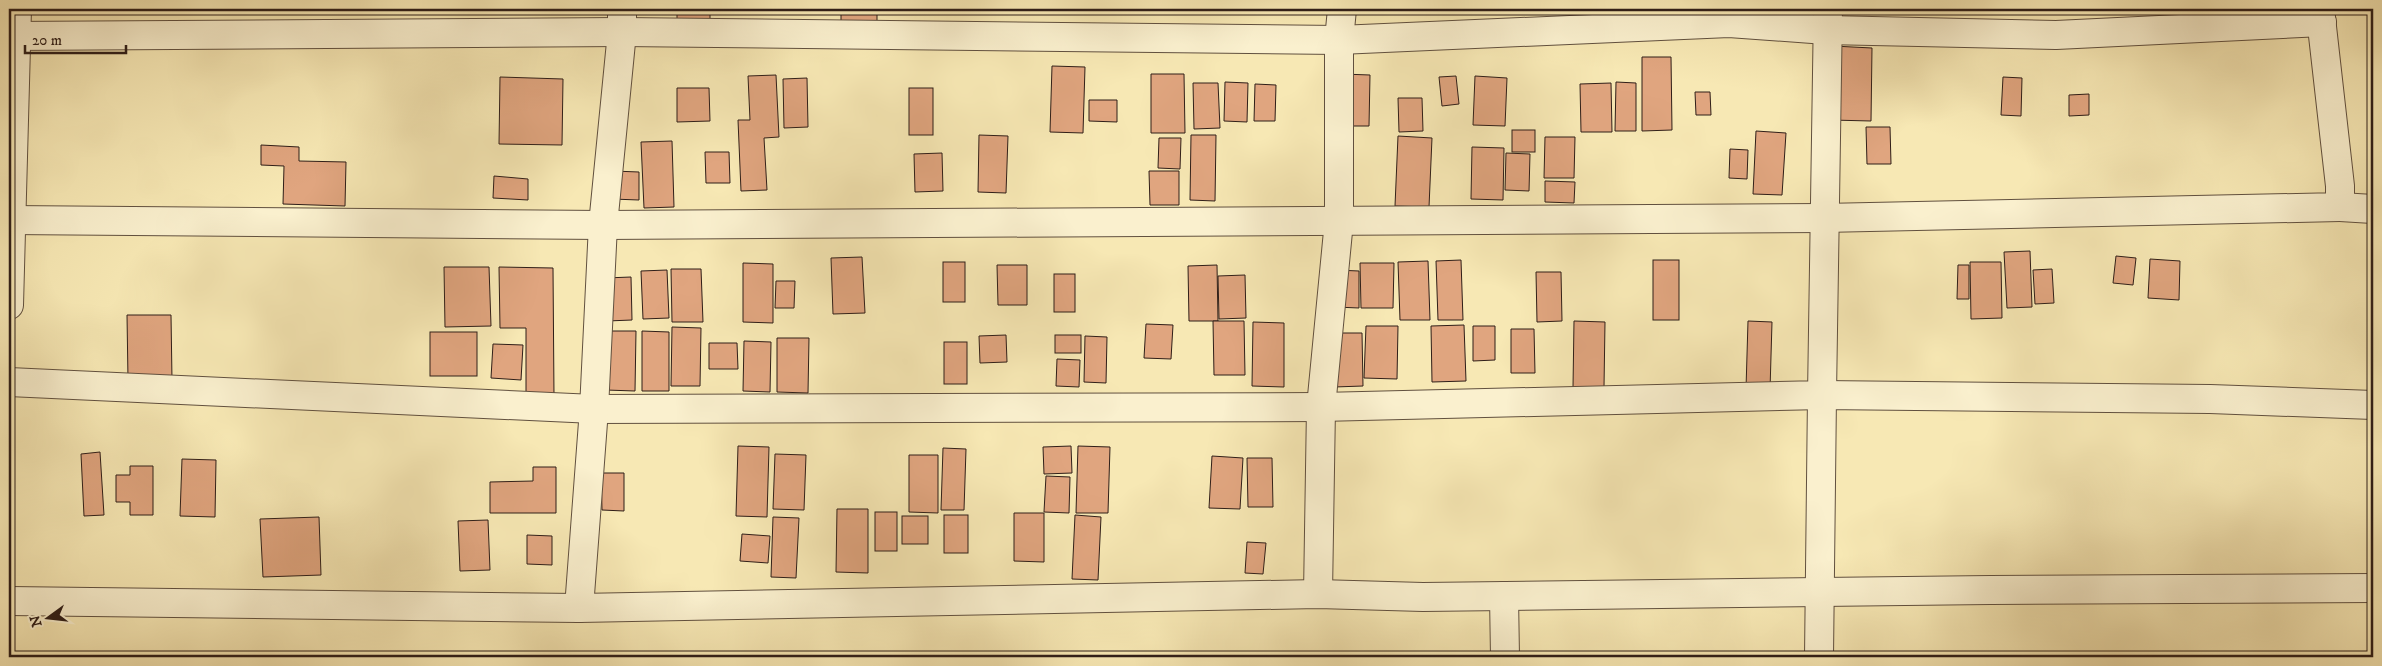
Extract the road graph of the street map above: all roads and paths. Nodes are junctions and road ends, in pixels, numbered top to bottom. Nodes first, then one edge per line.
1 (17, 9) edge
2 (1342, 9) edge
3 (2321, 16) edge
4 (1827, 19) edge
5 (622, 20) edge
6 (12, 36) edge
7 (1339, 40) junction
8 (2340, 207) junction
9 (2373, 209) edge
10 (1823, 218) junction
11 (9, 220) edge
12 (1339, 221) junction
13 (603, 225) junction
14 (9, 305) edge
15 (9, 382) edge
16 (1822, 395) junction
17 (2373, 405) edge
18 (1322, 406) junction
19 (594, 409) junction
20 (2373, 588) edge
21 (1820, 592) junction
22 (1318, 594) junction
23 (1504, 596) junction
24 (9, 600) edge
25 (579, 608) junction
26 (1505, 657) edge
27 (1819, 657) edge

1 - 6 street
2 - 7 street
3 - 4 street
3 - 8 street
4 - 7 street
4 - 10 street
5 - 6 street
5 - 7 street
5 - 13 street
6 - 11 street
7 - 12 street
8 - 9 street
8 - 10 street
10 - 12 street
10 - 16 street
11 - 13 street
11 - 14 street
12 - 13 street
12 - 18 street
13 - 19 street
15 - 19 street
16 - 17 street
16 - 18 street
16 - 21 street
18 - 19 street
18 - 22 street
19 - 25 street
20 - 21 street
21 - 23 street
21 - 27 street
22 - 23 street
22 - 25 street
23 - 26 street
24 - 25 street

